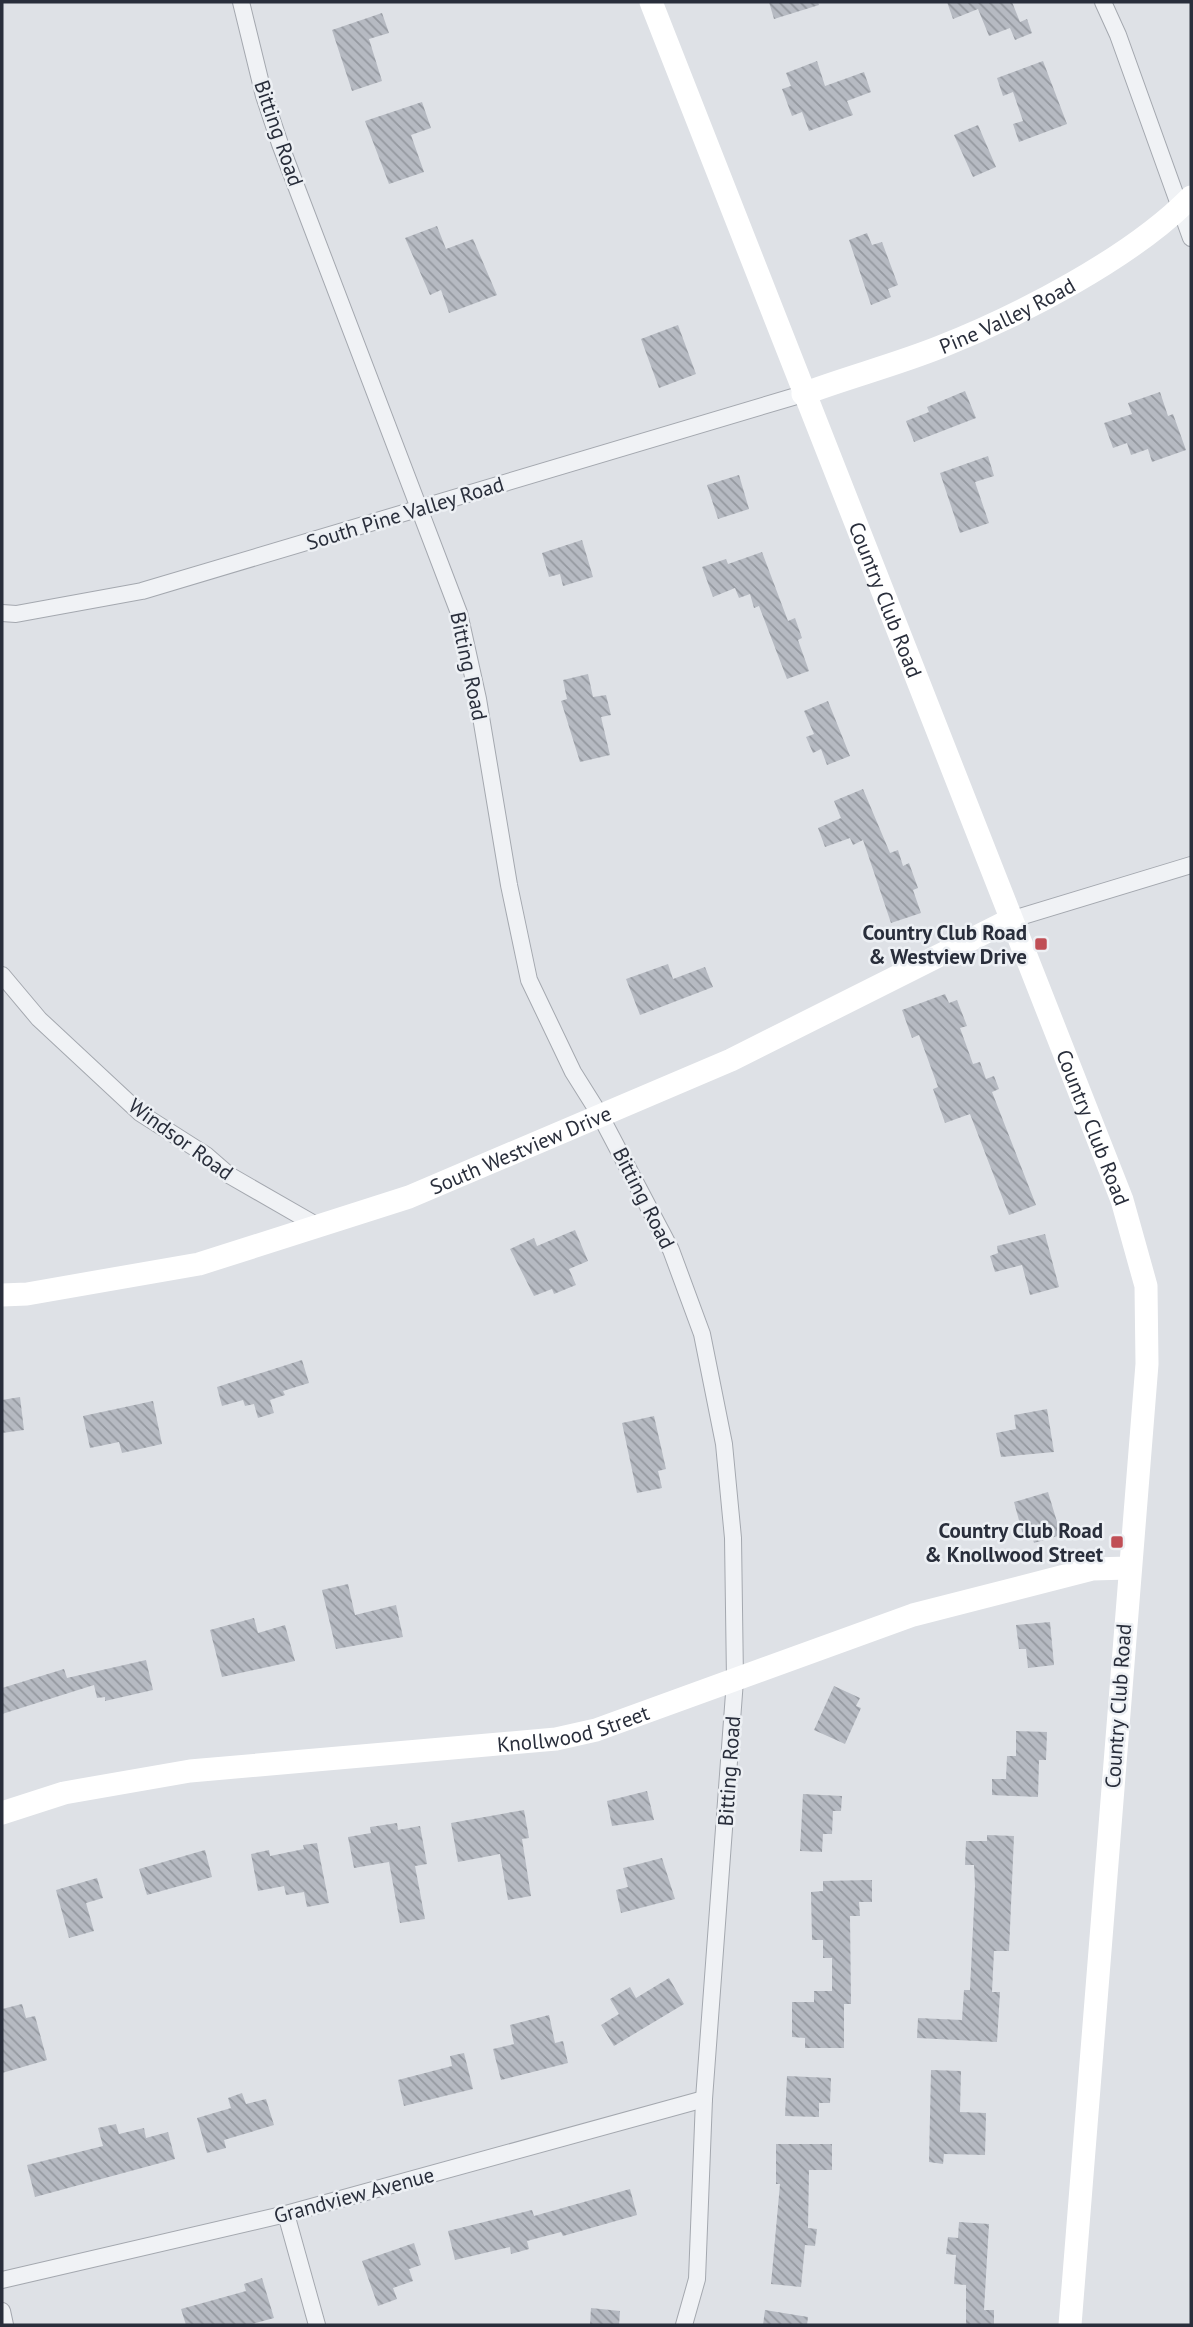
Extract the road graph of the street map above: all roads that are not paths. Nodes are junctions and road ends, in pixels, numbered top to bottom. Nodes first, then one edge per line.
1 (241, 2) edge
2 (651, 2) edge
3 (1103, 2) edge
4 (1186, 203) edge
5 (1191, 238) edge
6 (803, 394) junction
7 (421, 508) junction
8 (2, 613) edge
9 (1191, 865) edge
10 (1010, 920) junction
11 (2, 975) edge
12 (600, 1115) junction
13 (316, 1225) junction
14 (2, 1295) edge
15 (1129, 1568) junction
16 (736, 1680) junction
17 (2, 1813) edge
18 (704, 2099) junction
19 (286, 2214) junction
20 (2, 2280) edge
21 (2, 2311) edge
22 (5, 2325) edge
23 (317, 2325) edge
24 (684, 2325) edge
25 (1070, 2325) edge

1 - 7 street, Bitting Road
2 - 6 main road, Country Club Road
3 - 4 street
4 - 5 street
4 - 6 main road, Pine Valley Road
6 - 7 street, South Pine Valley Road
6 - 10 main road, Country Club Road
7 - 8 street, South Pine Valley Road
7 - 12 street, Bitting Road
9 - 10 street
10 - 12 main road, South Westview Drive
10 - 15 main road, Country Club Road
11 - 13 street, Windsor Road
12 - 13 main road, South Westview Drive
12 - 16 street, Bitting Road
13 - 14 main road, South Westview Drive
15 - 16 main road, Knollwood Street
15 - 25 main road, Country Club Road
16 - 17 main road, Knollwood Street
16 - 18 street, Bitting Road
18 - 19 street, Grandview Avenue
18 - 24 street, Bitting Road
19 - 20 street, Grandview Avenue
19 - 23 street
21 - 22 street

